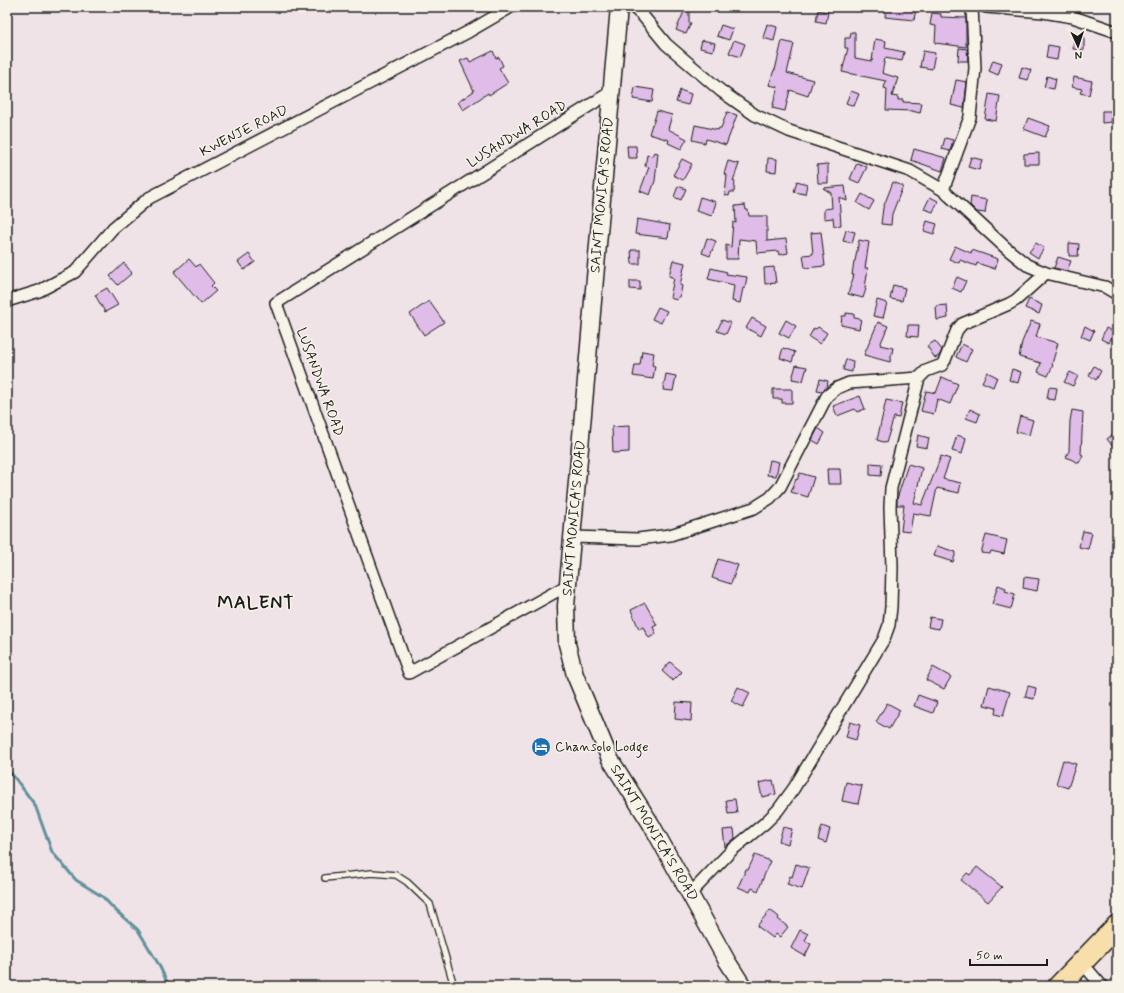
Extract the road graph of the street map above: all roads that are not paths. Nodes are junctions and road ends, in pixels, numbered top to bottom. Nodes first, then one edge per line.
1 (511, 7) edge
2 (619, 7) edge
3 (633, 7) edge
4 (972, 7) edge
5 (986, 7) edge
6 (1117, 32) edge
7 (611, 92) junction
8 (943, 190) junction
9 (1046, 273) junction
10 (1117, 294) edge
11 (7, 301) edge
12 (919, 378) junction
13 (573, 537) junction
14 (568, 585) junction
15 (325, 878) dead end
16 (690, 894) junction
17 (1117, 926) edge
18 (1082, 963) junction
19 (454, 986) edge
20 (743, 986) edge
21 (1059, 986) edge
22 (1102, 986) edge

1 - 11 street, KWENJE ROAD
2 - 7 street, SAINT MONICA'S ROAD
3 - 8 street
4 - 8 street
5 - 6 street
7 - 13 street, SAINT MONICA'S ROAD
7 - 14 street, LUSANDWA ROAD
8 - 9 street
9 - 10 street
9 - 12 street
12 - 13 street
12 - 16 street
13 - 14 street, SAINT MONICA'S ROAD
14 - 16 street, SAINT MONICA'S ROAD
15 - 19 lane
16 - 20 street, SAINT MONICA'S ROAD
17 - 18 highway
18 - 21 highway
18 - 22 street

